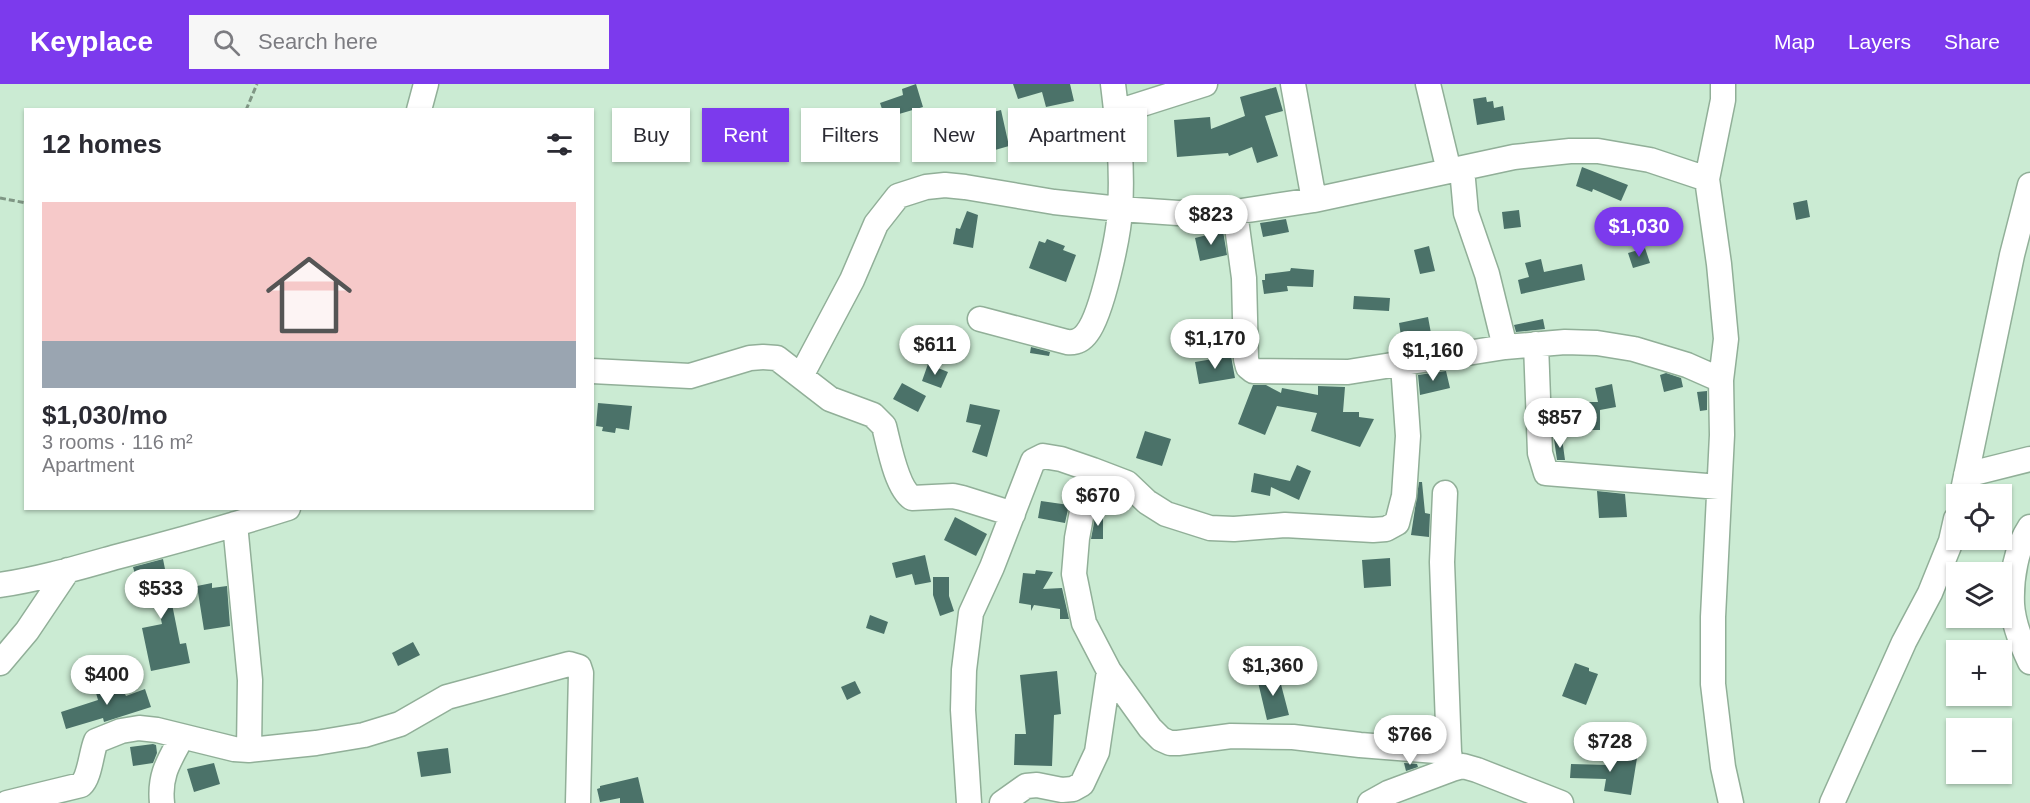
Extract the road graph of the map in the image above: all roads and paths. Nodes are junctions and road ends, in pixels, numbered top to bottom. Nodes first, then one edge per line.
1 (257, 84) edge
2 (426, 84) edge
3 (1113, 84) edge
4 (1205, 84) edge
5 (1293, 84) edge
6 (1428, 84) edge
7 (1723, 84) edge
8 (247, 108) edge
9 (420, 108) edge
10 (1116, 108) edge
11 (1130, 108) edge
12 (1120, 162) edge
13 (1456, 170) junction
14 (1707, 179) junction
15 (2030, 185) edge
16 (0, 198) edge
17 (1314, 200) junction
18 (24, 203) edge
19 (1120, 209) junction
20 (1235, 212) junction
21 (980, 319) dead end
22 (1536, 344) junction
23 (1505, 347) junction
24 (1403, 364) junction
25 (594, 371) edge
26 (801, 376) junction
27 (1721, 380) junction
28 (2030, 459) edge
29 (1093, 470) junction
30 (1964, 484) edge
31 (1967, 484) edge
32 (1719, 487) junction
33 (1445, 493) dead end
34 (281, 510) edge
35 (1013, 514) junction
36 (235, 524) junction
37 (2030, 527) edge
38 (1947, 550) edge
39 (68, 570) junction
40 (0, 585) edge
41 (2030, 662) edge
42 (0, 663) edge
43 (1109, 671) junction
44 (182, 737) junction
45 (249, 750) junction
46 (1451, 760) junction
47 (6, 803) edge
48 (162, 803) edge
49 (578, 803) edge
50 (969, 803) edge
51 (1002, 803) edge
52 (1370, 803) edge
53 (1561, 803) edge
54 (1731, 803) edge
55 (1832, 803) edge

1 - 8 path
2 - 9 street
3 - 10 street
4 - 11 street
5 - 17 street
6 - 13 street
7 - 14 street
12 - 19 street
13 - 14 street
13 - 17 street
13 - 23 street
14 - 27 street
15 - 30 street
16 - 18 path
17 - 20 street
19 - 20 street
19 - 21 street
19 - 26 street
20 - 24 street
22 - 23 street
22 - 27 street
22 - 32 street
23 - 24 street
24 - 29 street
25 - 26 street
26 - 35 street
27 - 32 street
28 - 31 street
29 - 35 street
29 - 43 street
32 - 54 street
33 - 46 street
34 - 36 street
35 - 50 street
36 - 39 street
36 - 45 street
37 - 41 street
38 - 55 street
39 - 40 street
39 - 42 street
43 - 46 street
43 - 51 street
44 - 45 street
44 - 47 street
44 - 48 street
45 - 49 street
46 - 52 street
46 - 53 street

